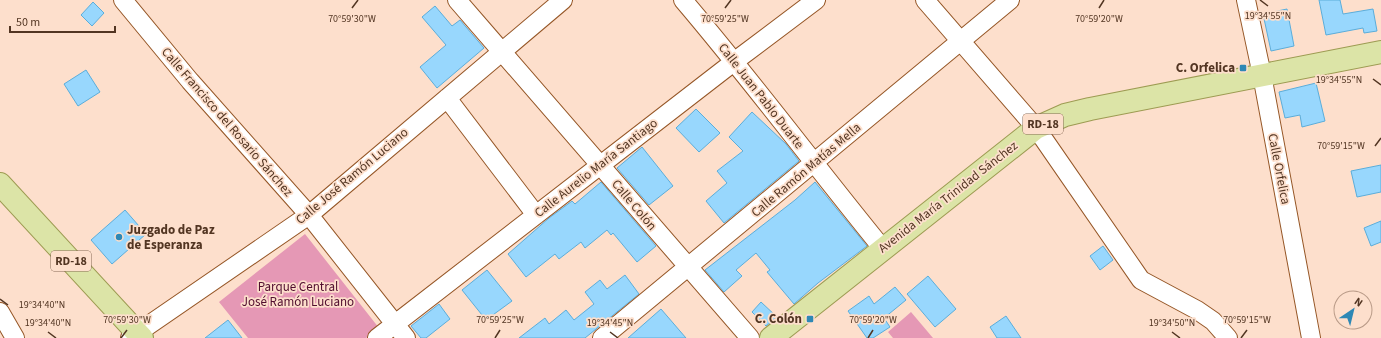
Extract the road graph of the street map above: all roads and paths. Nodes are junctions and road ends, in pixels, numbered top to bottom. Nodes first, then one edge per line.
1 (123, 0) edge
2 (457, 0) edge
3 (563, 0) edge
4 (683, 0) edge
5 (816, 0) edge
6 (925, 0) edge
7 (1010, 0) edge
8 (1246, 0) edge
9 (960, 41) junction
10 (501, 52) junction
11 (1381, 52) edge
12 (735, 61) junction
13 (1262, 75) junction
14 (447, 98) junction
15 (1036, 128) junction
16 (814, 164) junction
17 (600, 165) junction
18 (0, 184) edge
19 (309, 214) junction
20 (536, 215) junction
21 (883, 249) junction
22 (688, 268) junction
23 (0, 312) edge
24 (394, 324) junction
25 (137, 336) edge
26 (15, 338) edge
27 (377, 338) edge
28 (406, 338) edge
29 (602, 338) edge
30 (750, 338) edge
31 (772, 338) edge
32 (1228, 338) edge
33 (1311, 338) edge

1 - 19 street, Calle Francisco del Rosario Sánchez
2 - 10 street, Calle Colón
3 - 10 street, Calle José Ramón Luciano
4 - 12 street, Calle Juan Pablo Duarte
5 - 12 street, Calle Aurelio María Santiago
6 - 9 street
7 - 9 street, Calle Ramón Matías Mella
8 - 13 street, Calle Orfelica
9 - 15 street
9 - 16 street, Calle Ramón Matías Mella
10 - 14 street, Calle José Ramón Luciano
10 - 17 street, Calle Colón
11 - 13 main road, Avenida María Trinidad Sánchez / RD-18
12 - 16 street, Calle Juan Pablo Duarte
12 - 17 street, Calle Aurelio María Santiago
13 - 15 main road, Avenida María Trinidad Sánchez / RD-18
13 - 33 street, Calle Orfelica
14 - 19 street, Calle José Ramón Luciano
14 - 20 street
15 - 21 main road, Avenida María Trinidad Sánchez / RD-18
15 - 32 street
16 - 21 street, Calle Juan Pablo Duarte
16 - 22 street, Calle Ramón Matías Mella
17 - 20 street, Calle Aurelio María Santiago
17 - 22 street, Calle Colón
18 - 25 main road, RD-18
19 - 24 street, Calle Francisco del Rosario Sánchez
19 - 25 street, Calle José Ramón Luciano
20 - 24 street, Calle Aurelio María Santiago
21 - 31 main road, Avenida María Trinidad Sánchez / RD-18
22 - 29 street, Calle Ramón Matías Mella
22 - 30 street, Calle Colón
23 - 26 street
24 - 27 street, Calle Aurelio María Santiago
24 - 28 street, Calle Francisco del Rosario Sánchez

